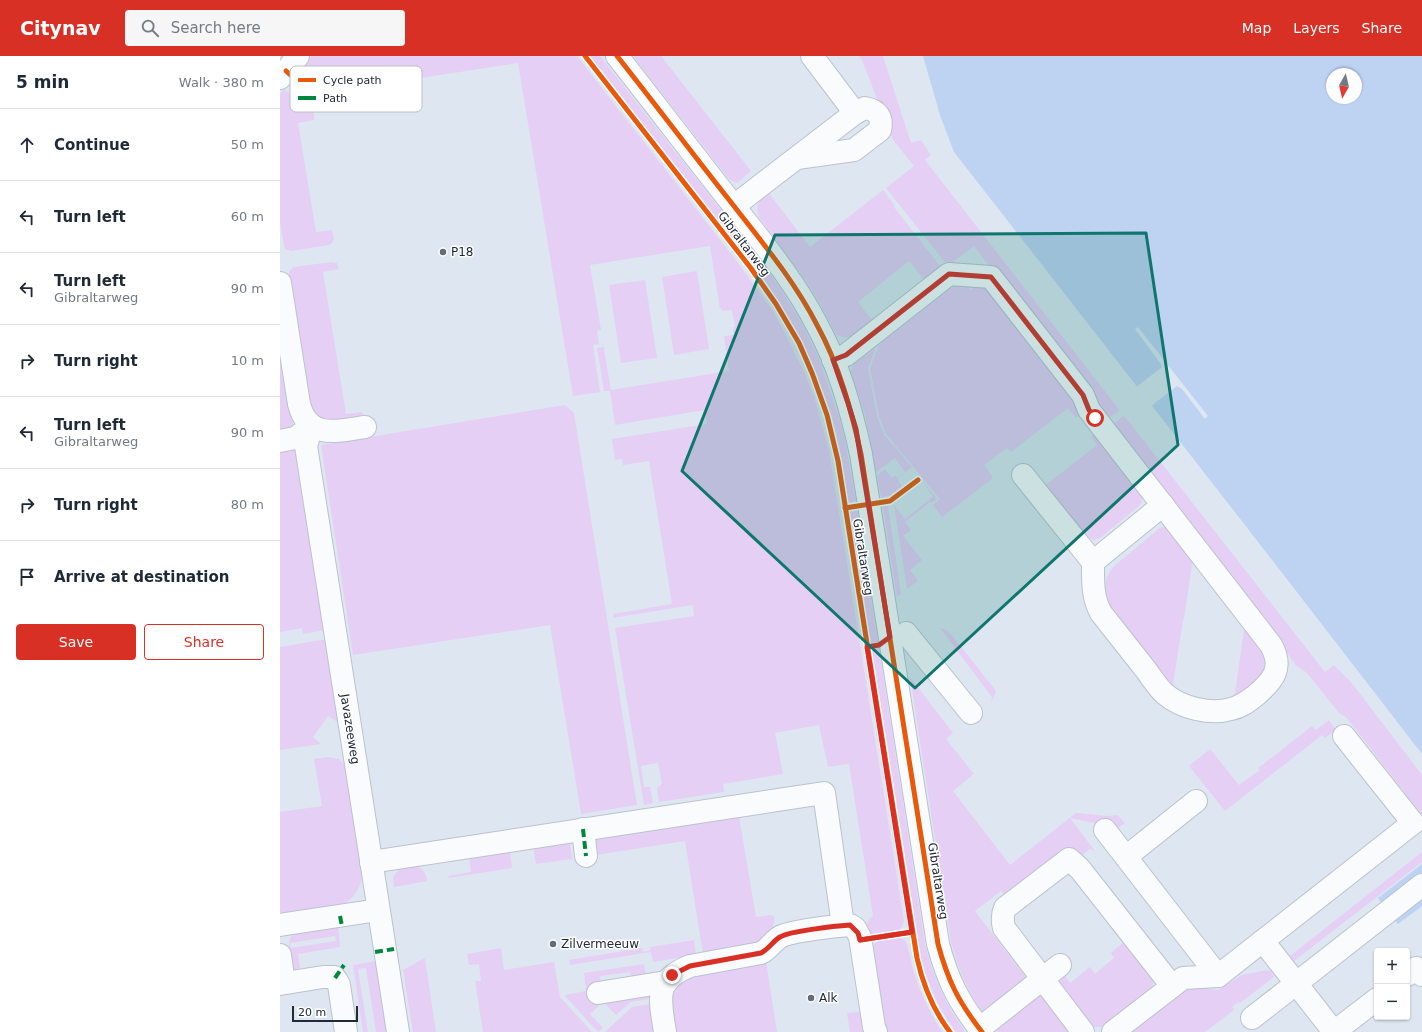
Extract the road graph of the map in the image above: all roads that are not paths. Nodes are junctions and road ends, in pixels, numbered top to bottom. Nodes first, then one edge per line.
1 (617, 56) edge
2 (812, 56) edge
3 (294, 57) edge
4 (280, 78) edge
5 (855, 113) junction
6 (796, 158) junction
7 (734, 206) junction
8 (280, 283) edge
9 (833, 360) junction
10 (312, 426) junction
11 (365, 427) dead end
12 (280, 441) edge
13 (1023, 474) dead end
14 (1163, 505) junction
15 (1094, 562) junction
16 (906, 633) dead end
17 (970, 713) dead end
18 (1344, 736) dead end
19 (1196, 801) dead end
20 (583, 829) junction
21 (1105, 830) dead end
22 (586, 856) dead end
23 (1126, 856) junction
24 (371, 862) junction
25 (1422, 885) edge
26 (378, 910) junction
27 (280, 925) edge
28 (844, 926) junction
29 (1263, 941) junction
30 (280, 955) edge
31 (1060, 965) dead end
32 (1410, 973) edge
33 (1422, 975) edge
34 (1218, 976) junction
35 (1043, 979) junction
36 (666, 982) junction
37 (1296, 983) junction
38 (282, 984) edge
39 (1172, 986) junction
40 (598, 993) dead end
41 (1374, 1001) edge
42 (1252, 1018) dead end
43 (980, 1030) edge
44 (346, 1032) edge
45 (398, 1032) edge
46 (664, 1032) edge
47 (876, 1032) edge
48 (1083, 1032) edge
49 (1113, 1032) edge

1 - 7 street, Gibraltarweg
2 - 5 street
3 - 4 street
5 - 6 street
5 - 6 street
6 - 7 street
7 - 9 street, Gibraltarweg
8 - 10 street
9 - 14 street
9 - 43 street, Gibraltarweg
10 - 11 street
10 - 12 street
10 - 24 street, Javazeeweg
13 - 15 street
14 - 15 street
14 - 15 street
16 - 17 street
18 - 29 street
19 - 23 street
20 - 22 street
20 - 24 street
20 - 28 street
21 - 23 street
23 - 34 street
24 - 26 street, Javazeeweg
25 - 37 street
26 - 27 street
26 - 45 street, Javazeeweg
28 - 36 street
28 - 47 street
29 - 34 street
29 - 37 street
30 - 38 street
31 - 35 street
32 - 33 street
34 - 39 street
35 - 39 street
35 - 43 street
35 - 48 street
36 - 40 street
36 - 46 street
37 - 41 street
37 - 42 street
38 - 44 street
39 - 49 street

